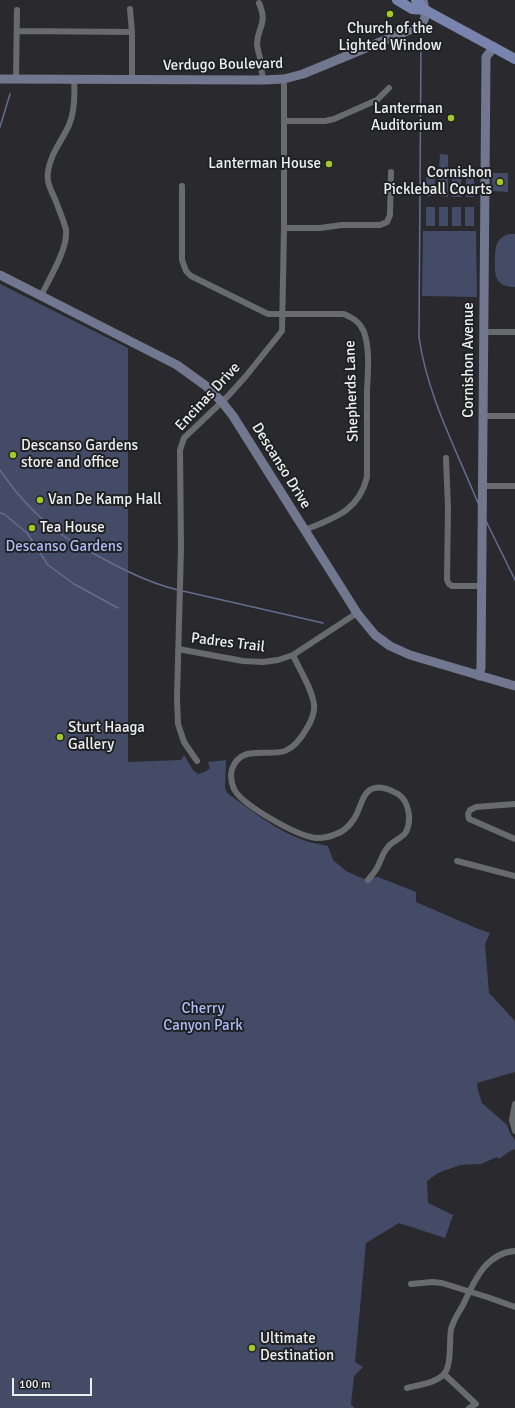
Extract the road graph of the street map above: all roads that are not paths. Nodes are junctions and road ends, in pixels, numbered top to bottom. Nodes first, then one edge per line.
1 (397, 0) edge
2 (416, 0) edge
3 (259, 3) dead end
4 (424, 5) edge
5 (130, 9) dead end
6 (17, 10) dead end
7 (17, 31) junction
8 (132, 32) junction
9 (494, 48) junction
10 (515, 59) edge
11 (16, 78) junction
12 (0, 79) edge
13 (74, 79) junction
14 (284, 79) junction
15 (132, 80) junction
16 (263, 80) junction
17 (389, 88) dead end
18 (285, 121) junction
19 (391, 172) dead end
20 (182, 186) dead end
21 (284, 228) junction
22 (0, 275) edge
23 (41, 296) junction
24 (283, 314) junction
25 (483, 332) junction
26 (515, 332) edge
27 (222, 402) junction
28 (483, 416) junction
29 (515, 416) edge
30 (446, 458) dead end
31 (482, 486) junction
32 (515, 486) edge
33 (305, 530) junction
34 (482, 586) junction
35 (357, 612) junction
36 (178, 649) junction
37 (293, 655) junction
38 (479, 676) junction
39 (515, 686) edge
40 (197, 761) dead end
41 (515, 804) edge
42 (515, 839) edge
43 (457, 861) dead end
44 (515, 876) edge
45 (368, 880) dead end
46 (515, 1104) edge
47 (515, 1132) edge
48 (515, 1251) edge
49 (411, 1284) dead end
50 (469, 1292) junction
51 (515, 1307) edge
52 (444, 1374) junction
53 (407, 1388) dead end
54 (469, 1408) edge

1 - 4 main road
2 - 4 main road
3 - 16 street
4 - 9 main road
4 - 14 street, Verdugo Boulevard
5 - 8 street
6 - 7 street
7 - 8 street
7 - 11 street
8 - 15 street
9 - 10 main road
9 - 25 street, Cornishon Avenue
11 - 12 street, Verdugo Boulevard
11 - 13 street, Verdugo Boulevard
13 - 15 street, Verdugo Boulevard
13 - 23 street
14 - 16 street, Verdugo Boulevard
14 - 18 street, Encinas Drive
15 - 16 street, Verdugo Boulevard
17 - 18 street
18 - 21 street, Encinas Drive
19 - 21 street
20 - 24 street, Shepherds Lane
21 - 24 street, Encinas Drive
22 - 23 street, Descanso Drive
23 - 27 street, Descanso Drive
24 - 27 street, Encinas Drive
24 - 33 street, Shepherds Lane
25 - 26 street
25 - 28 street, Cornishon Avenue
27 - 33 street, Descanso Drive
27 - 36 street, Encinas Drive
28 - 29 street
28 - 31 street, Cornishon Avenue
30 - 34 street
31 - 32 street
31 - 34 street, Cornishon Avenue
33 - 35 street, Descanso Drive
34 - 38 street, Cornishon Avenue
35 - 37 street, Padres Trail
35 - 38 street, Descanso Drive
36 - 37 street, Padres Trail
36 - 40 street, Encinas Drive
37 - 45 street
38 - 39 street, Descanso Drive
41 - 42 street
43 - 44 street
46 - 47 street
48 - 50 street
49 - 50 street
50 - 51 street
50 - 52 street
52 - 53 street
52 - 54 street

